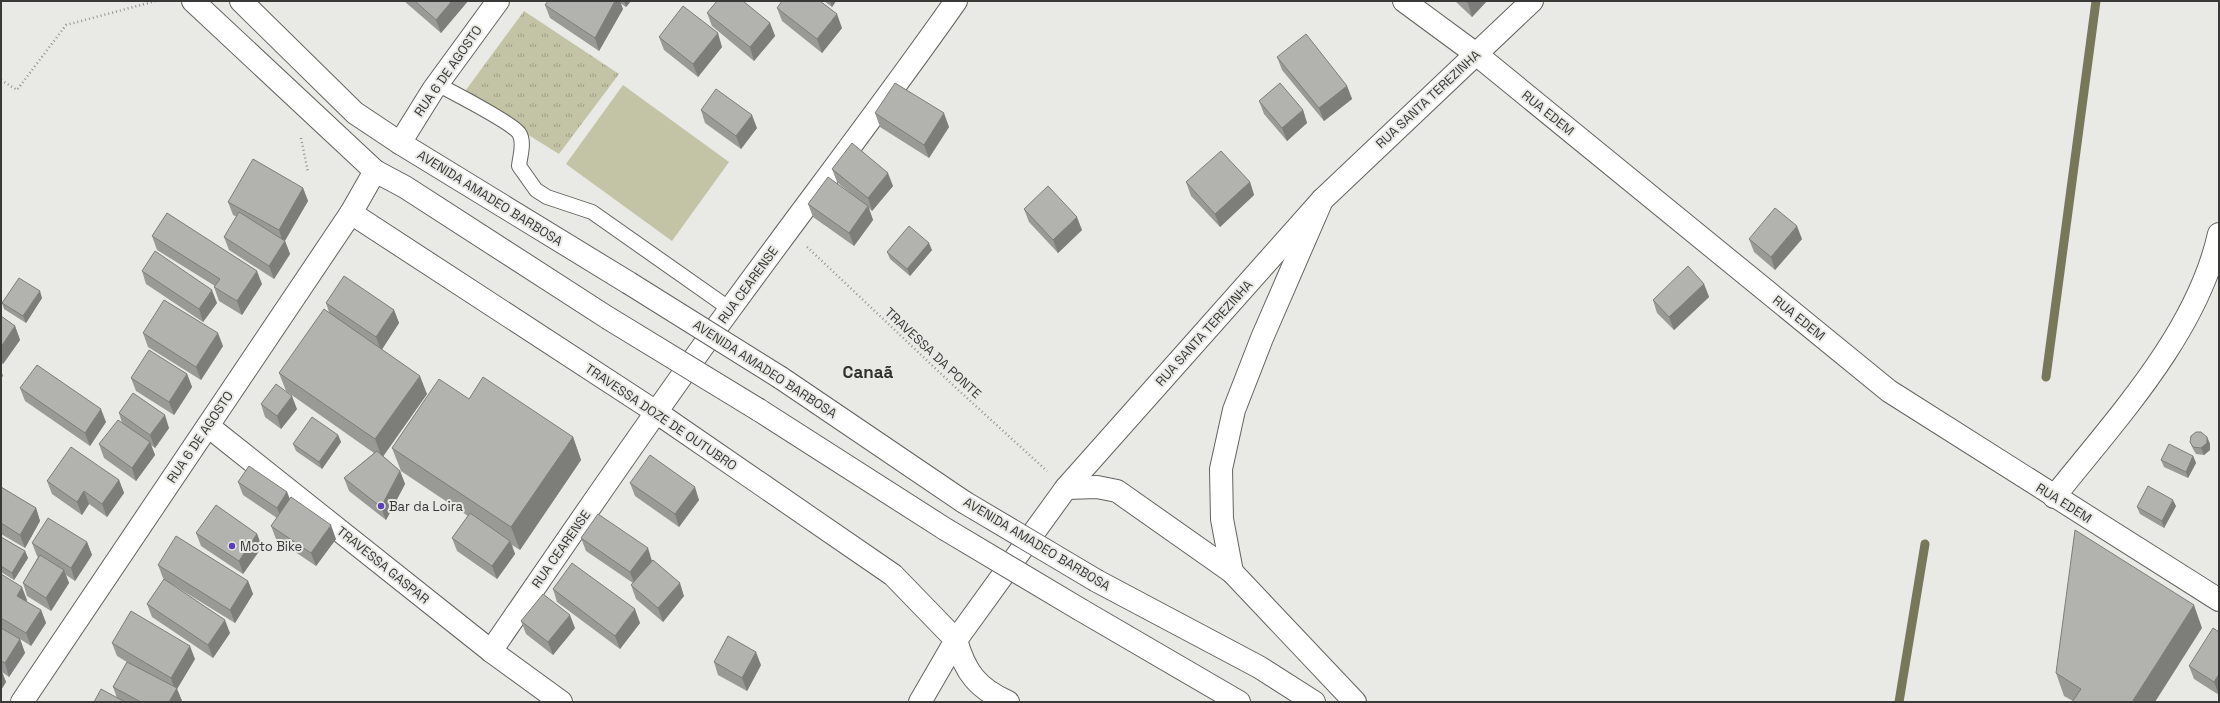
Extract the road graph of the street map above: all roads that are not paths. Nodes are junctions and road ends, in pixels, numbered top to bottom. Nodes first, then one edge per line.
1 (193, 1) edge
2 (241, 1) edge
3 (498, 1) edge
4 (956, 1) edge
5 (1404, 1) edge
6 (1532, 1) edge
7 (1476, 54) junction
8 (437, 84) junction
9 (400, 142) junction
10 (375, 171) junction
11 (1322, 200) junction
12 (351, 213) junction
13 (2219, 234) edge
14 (730, 309) junction
15 (656, 412) junction
16 (208, 426) junction
17 (1066, 488) junction
18 (2054, 497) junction
19 (1232, 572) junction
20 (2219, 600) edge
21 (956, 640) junction
22 (491, 651) junction
23 (22, 702) edge
24 (561, 702) edge
25 (920, 702) edge
26 (1008, 702) edge
27 (1239, 702) edge
28 (1314, 702) edge
29 (1355, 702) edge

1 - 10 street
2 - 9 street, AVENIDA AMADEO BARBOSA
3 - 8 street, RUA 6 DE AGOSTO
4 - 14 street, RUA CEARENSE
5 - 7 street, RUA EDEM
6 - 7 street, RUA SANTA TEREZINHA
7 - 11 street, RUA SANTA TEREZINHA
7 - 18 street, RUA EDEM
8 - 9 street, RUA 6 DE AGOSTO
8 - 14 lane
9 - 28 street, AVENIDA AMADEO BARBOSA, bridge
10 - 12 street, RUA 6 DE AGOSTO
10 - 27 street, bridge
11 - 17 street, RUA SANTA TEREZINHA
11 - 19 street
12 - 15 street, TRAVESSA DOZE DE OUTUBRO
12 - 16 street, RUA 6 DE AGOSTO
13 - 18 street
14 - 15 street, RUA CEARENSE
15 - 21 street, TRAVESSA DOZE DE OUTUBRO
15 - 22 street, RUA CEARENSE
16 - 22 street, TRAVESSA GASPAR
16 - 23 street, RUA 6 DE AGOSTO
17 - 19 street
17 - 21 street, RUA SANTA TEREZINHA
18 - 20 street, RUA EDEM
19 - 29 street
21 - 25 street, RUA SANTA TEREZINHA
21 - 26 street
22 - 24 street, TRAVESSA GASPAR

